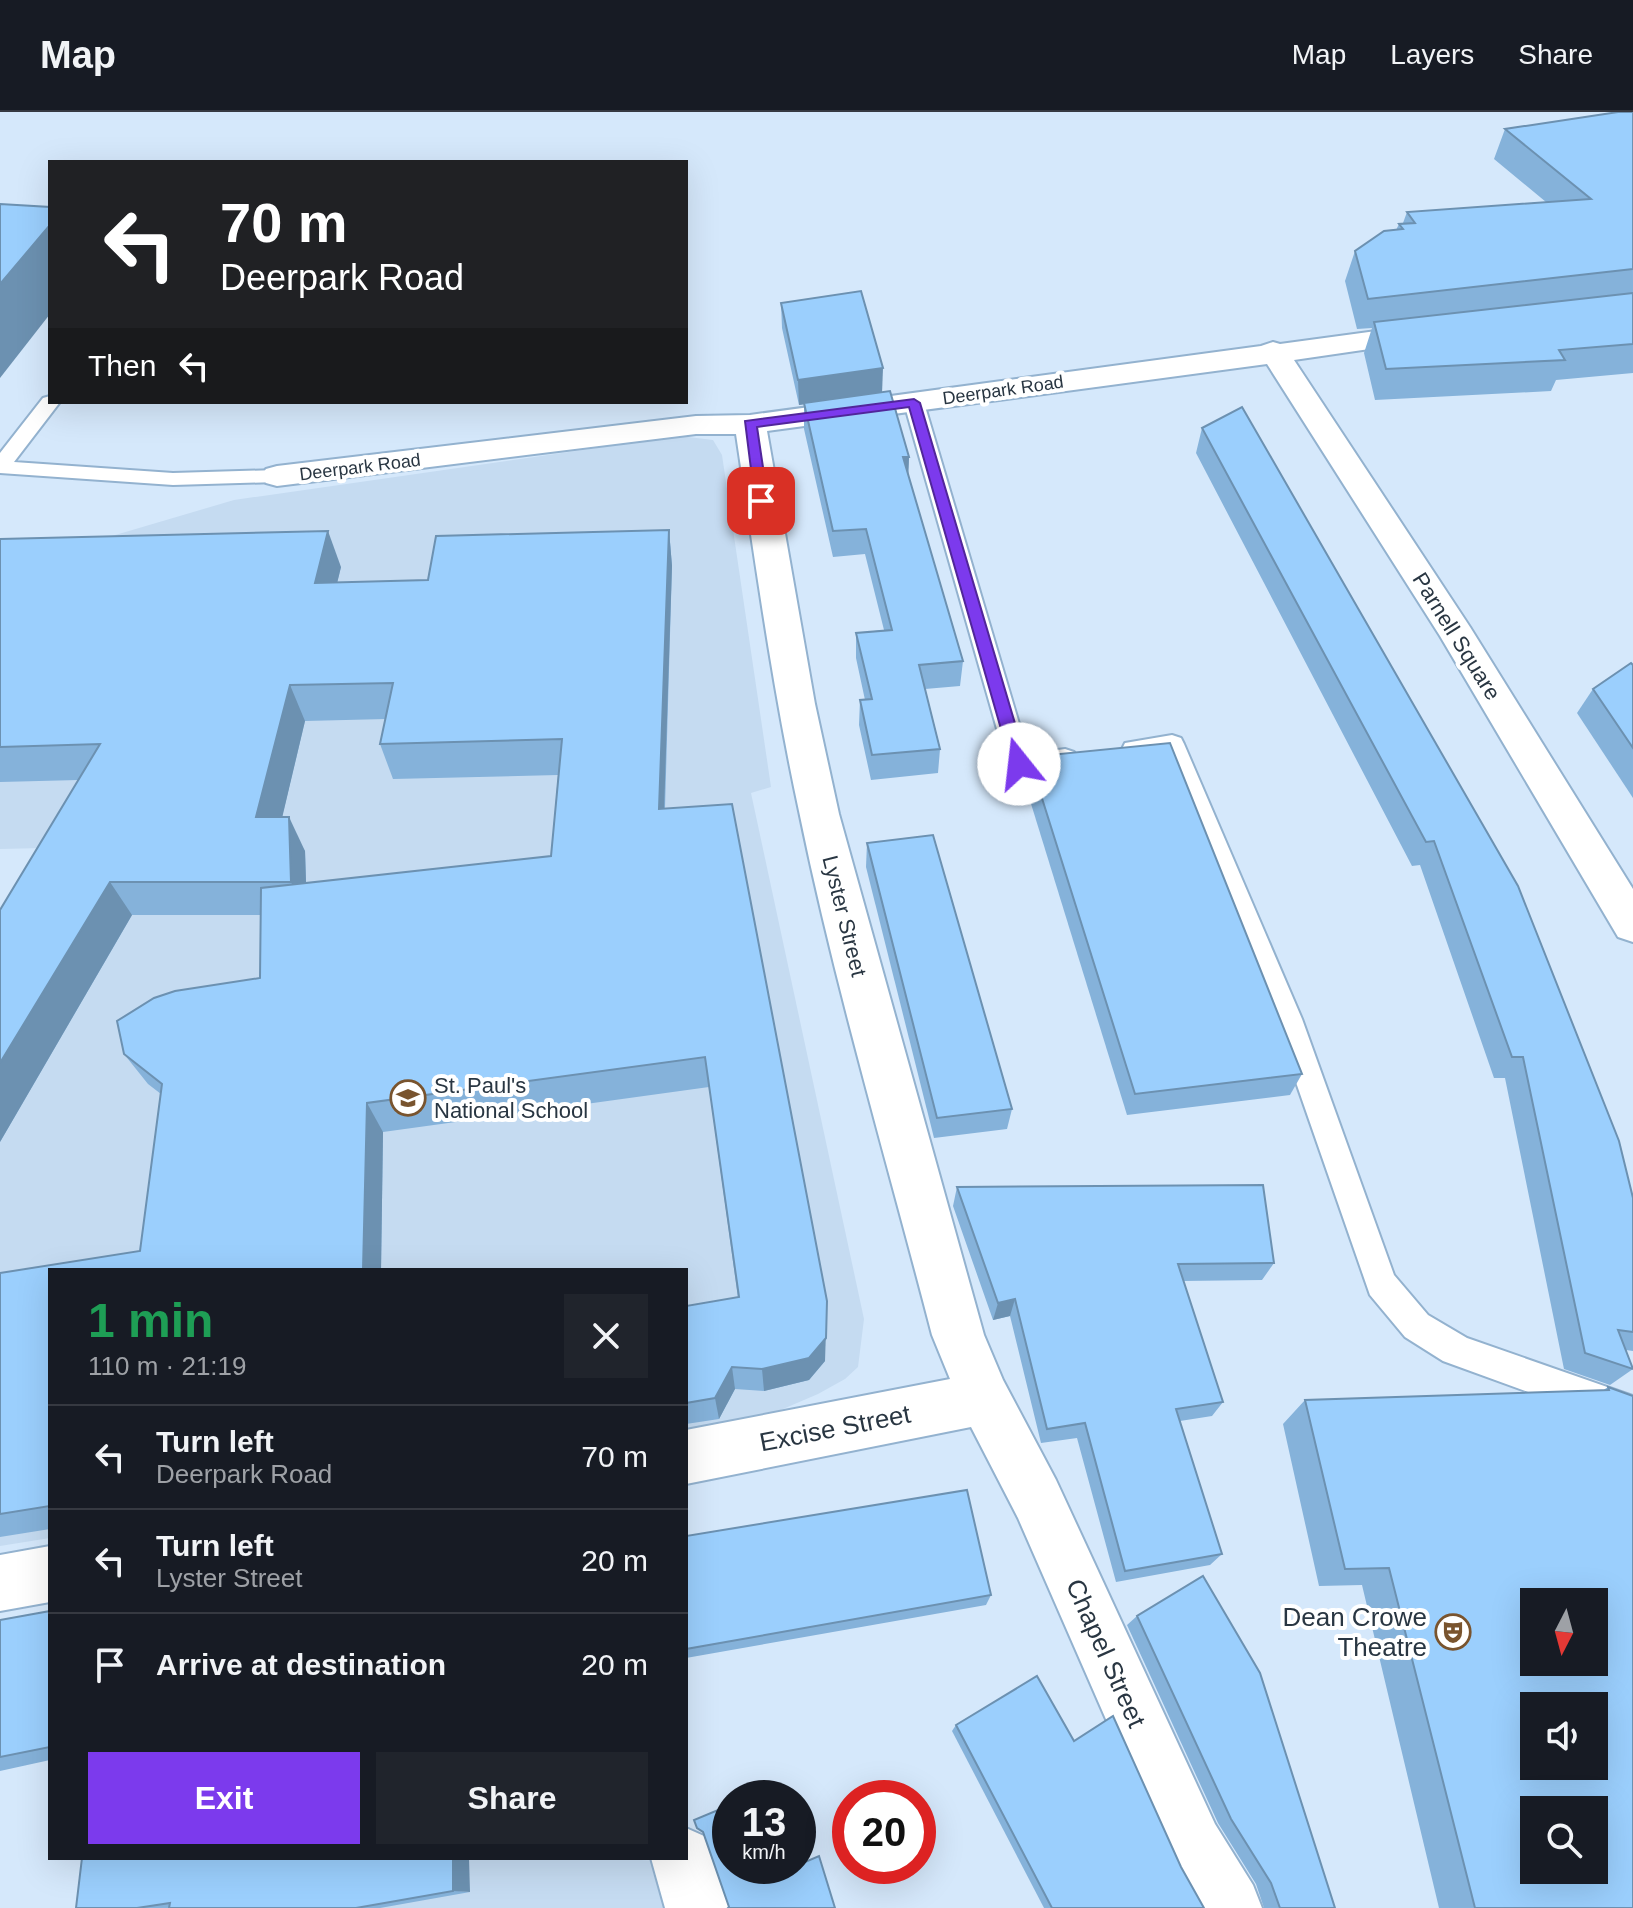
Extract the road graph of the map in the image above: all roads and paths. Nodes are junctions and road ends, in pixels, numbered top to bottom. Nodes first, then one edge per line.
1 (1459, 329) edge
2 (1273, 351) junction
3 (914, 403) junction
4 (48, 404) edge
5 (750, 424) junction
6 (0, 466) edge
7 (277, 476) joint
8 (1633, 925) edge
9 (984, 1398) junction
10 (1633, 1413) edge
11 (688, 1457) edge
12 (48, 1574) edge
13 (0, 1583) edge
14 (683, 1860) edge
15 (697, 1908) edge
16 (1230, 1908) edge

1 - 2 street, Deerpark Road
2 - 3 street, Deerpark Road
2 - 8 street, Parnell Square
3 - 5 street, Deerpark Road
3 - 10 lane
4 - 6 lane
5 - 7 street, Deerpark Road
5 - 9 street, Lyster Street
6 - 7 lane
9 - 11 street, Excise Street
9 - 16 street, Chapel Street
12 - 13 street
14 - 15 street

